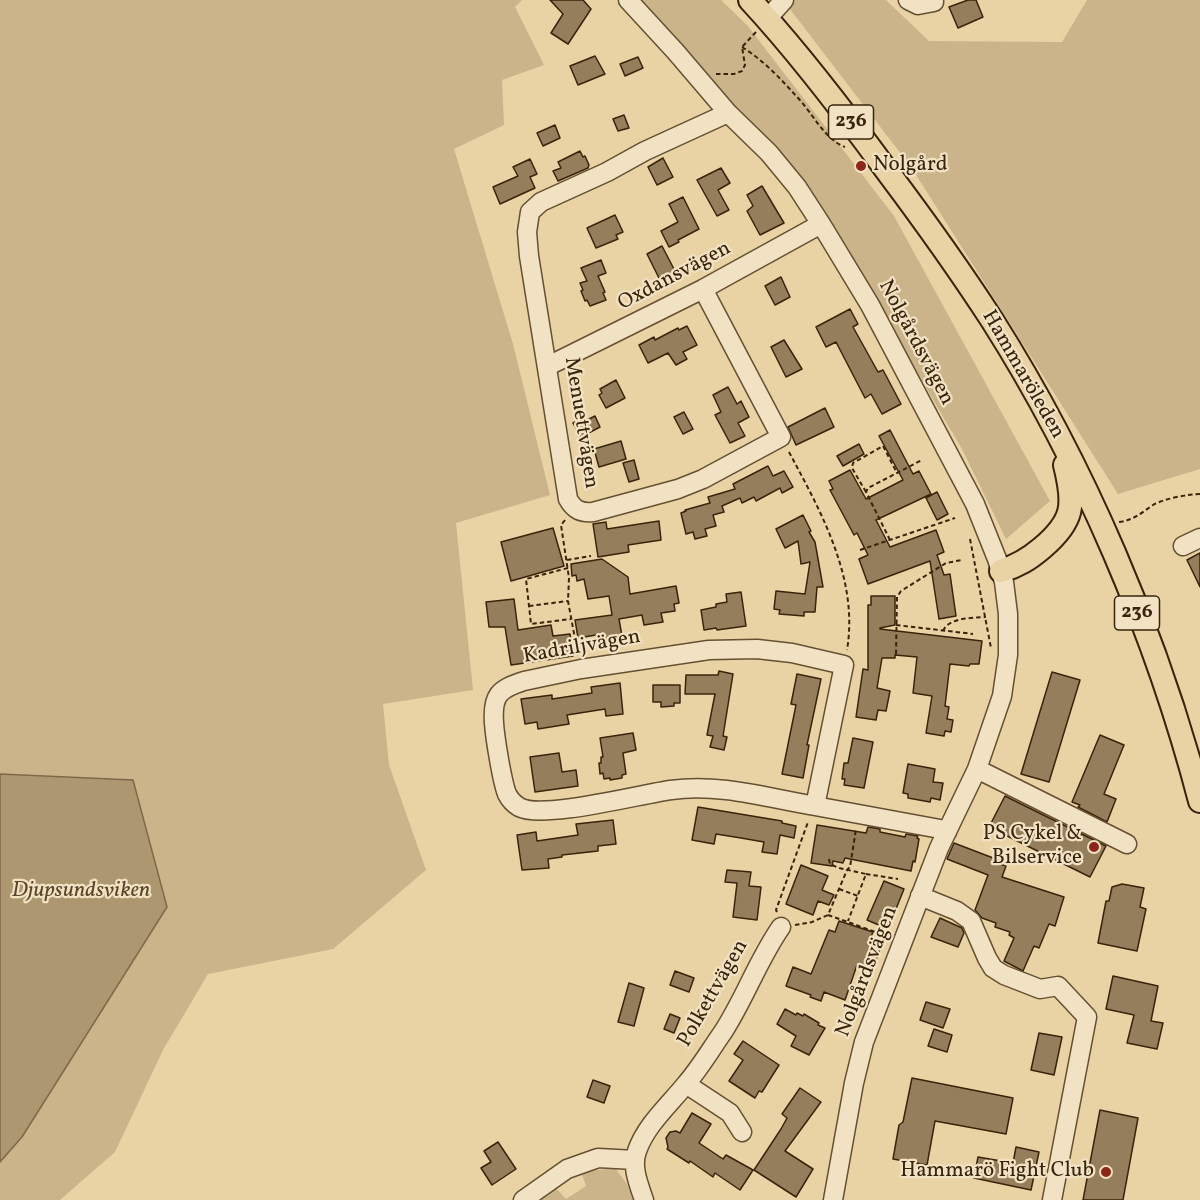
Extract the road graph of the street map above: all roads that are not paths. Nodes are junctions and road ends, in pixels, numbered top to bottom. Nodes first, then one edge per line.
1 (628, 0) edge
2 (750, 0) edge
3 (784, 0) edge
4 (908, 0) edge
5 (933, 2) dead end
6 (767, 19) junction
7 (728, 113) junction
8 (821, 224) junction
9 (703, 289) junction
10 (548, 366) junction
11 (1056, 432) junction
12 (1001, 571) junction
13 (977, 769) junction
14 (1200, 801) edge
15 (815, 806) junction
16 (947, 832) junction
17 (1126, 844) dead end
18 (920, 896) junction
19 (781, 927) road end
20 (686, 1084) junction
21 (742, 1132) dead end
22 (635, 1160) junction
23 (523, 1200) edge
24 (644, 1200) edge
25 (833, 1200) edge
26 (1052, 1200) edge

1 - 7 street, Nolgårdsvägen
2 - 6 main road, Hammaröleden / 236
3 - 6 street
4 - 5 street
6 - 11 main road, Hammaröleden / 236
7 - 8 street, Nolgårdsvägen
7 - 10 street, Menuettvägen
8 - 9 street, Oxdansvägen
8 - 12 street, Nolgårdsvägen
9 - 10 street, Oxdansvägen
9 - 10 street, Menuettvägen
11 - 12 main road, 236
11 - 14 main road, Hammaröleden / 236
12 - 13 street, Nolgårdsvägen
13 - 16 street, Nolgårdsvägen
13 - 17 street
15 - 15 street, Kadriljvägen
15 - 16 street, Kadriljvägen
16 - 18 street, Nolgårdsvägen
18 - 25 street, Nolgårdsvägen
18 - 26 street
19 - 20 street, Polkettvägen
20 - 21 street
20 - 22 street, Polkettvägen
22 - 23 street
22 - 24 street

